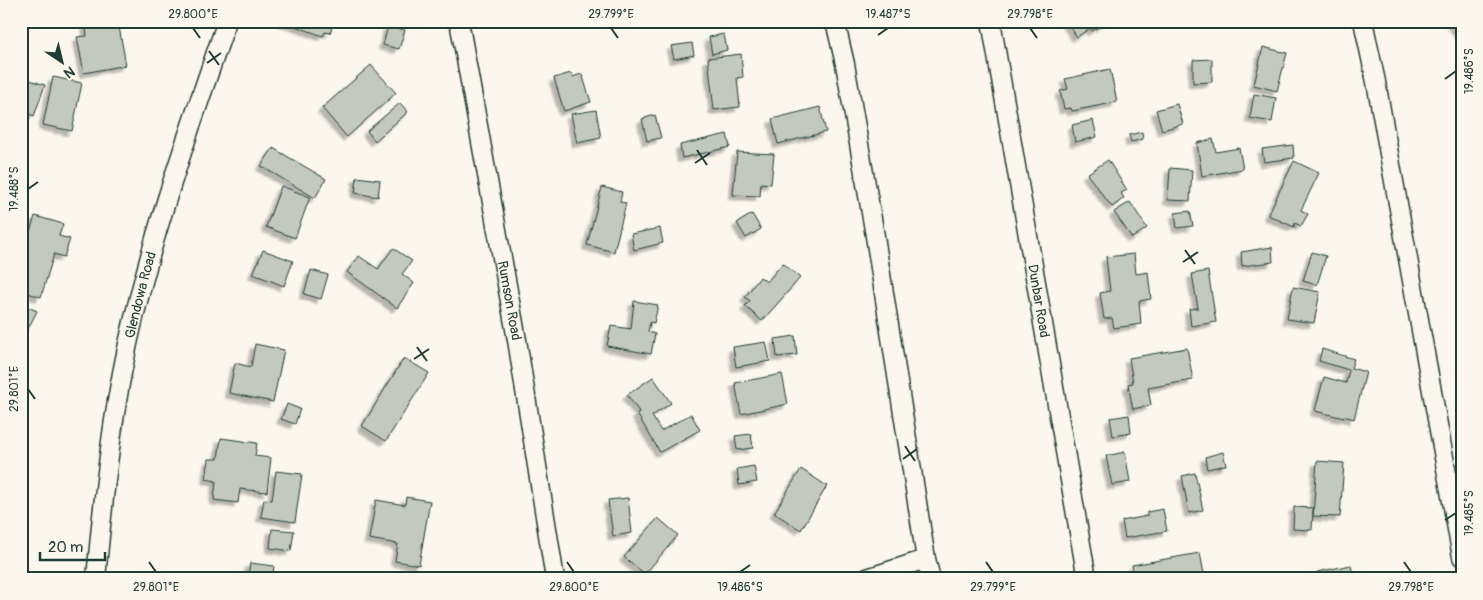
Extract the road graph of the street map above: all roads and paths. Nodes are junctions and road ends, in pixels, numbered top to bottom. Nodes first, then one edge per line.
1 (227, 21) edge
2 (460, 21) edge
3 (835, 21) edge
4 (992, 21) edge
5 (1363, 21) edge
6 (1462, 557) edge
7 (926, 559) junction
8 (96, 579) edge
9 (555, 579) edge
10 (864, 579) edge
11 (931, 579) edge
12 (1087, 579) edge

1 - 8 street, Glendowa Road
2 - 9 street, Rumson Road
3 - 7 street
4 - 12 street, Dunbar Road
5 - 6 street
7 - 10 street
7 - 11 street

